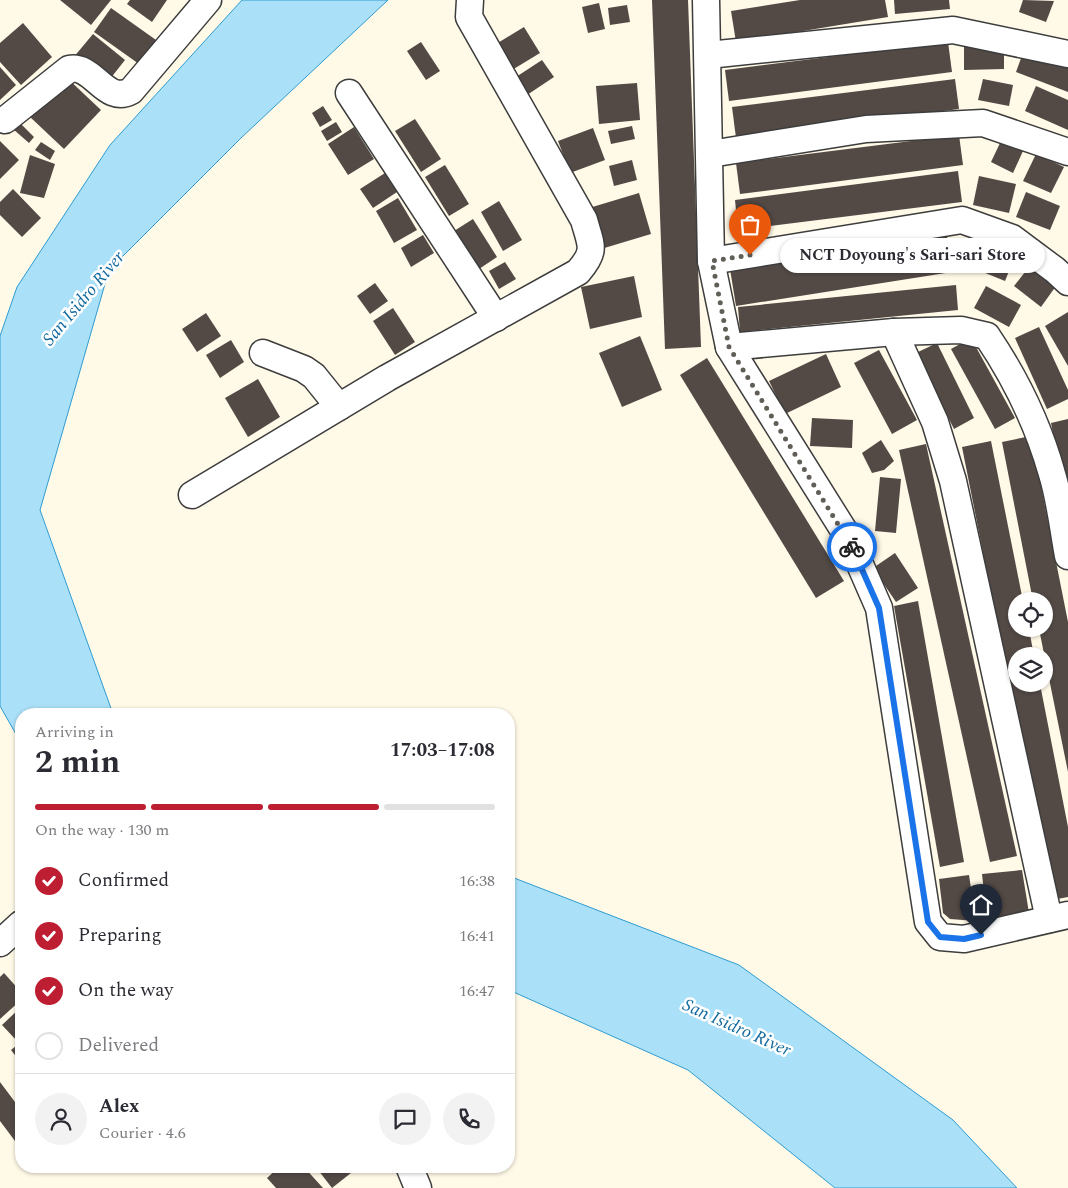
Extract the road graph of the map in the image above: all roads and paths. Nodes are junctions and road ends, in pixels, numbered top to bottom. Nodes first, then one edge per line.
1 (208, 0) edge
2 (470, 0) edge
3 (706, 0) edge
4 (1068, 54) edge
5 (708, 55) junction
6 (349, 93) dead end
7 (5, 120) dead end
8 (1068, 152) edge
9 (710, 154) junction
10 (712, 261) junction
11 (1068, 282) edge
12 (496, 318) junction
13 (894, 332) junction
14 (729, 347) junction
15 (263, 353) dead end
16 (339, 407) junction
17 (192, 495) dead end
18 (1068, 556) edge
19 (1058, 917) edge
20 (15, 929) edge
21 (0, 943) edge
22 (412, 1173) edge
23 (418, 1188) edge

1 - 7 street
2 - 12 street
3 - 5 street
4 - 5 street
5 - 9 street
6 - 12 street
8 - 9 street
9 - 10 street
10 - 11 street
10 - 14 street
12 - 16 street
13 - 14 street
13 - 18 street
13 - 19 street
14 - 19 street
15 - 16 street
16 - 17 street
20 - 21 street
22 - 23 street

